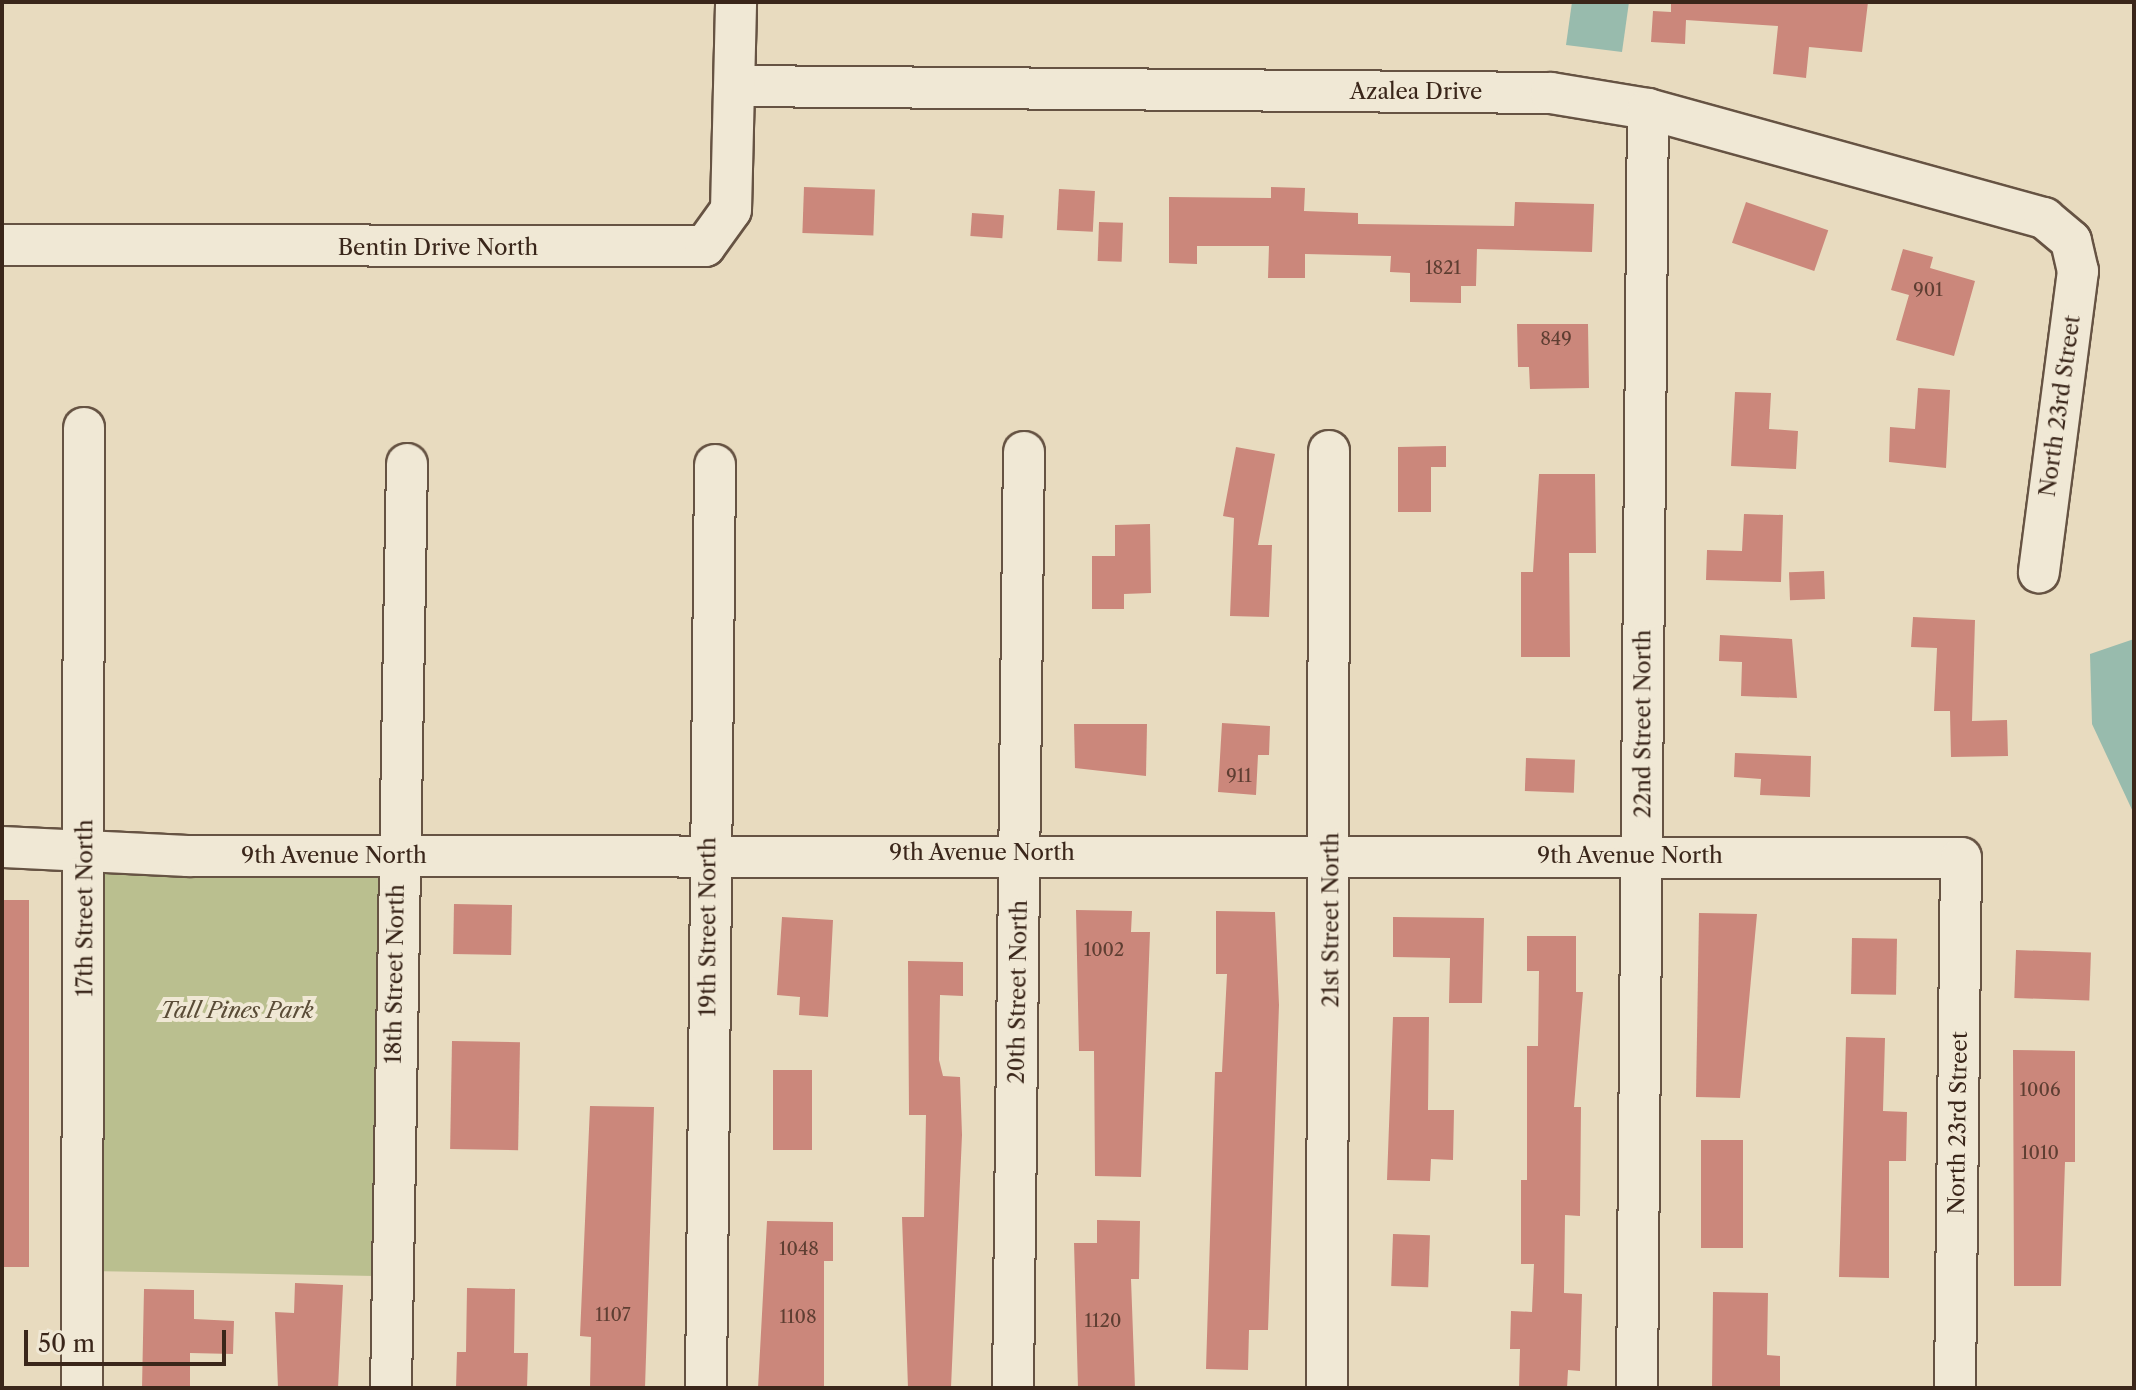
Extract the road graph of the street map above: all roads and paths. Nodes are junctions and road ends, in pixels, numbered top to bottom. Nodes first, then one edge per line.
1 (736, 2) edge
2 (736, 86) junction
3 (1648, 109) junction
4 (2071, 241) joint
5 (2, 245) edge
6 (84, 428) dead end
7 (1329, 451) dead end
8 (1024, 452) dead end
9 (407, 464) dead end
10 (715, 465) dead end
11 (2039, 572) dead end
12 (2, 847) edge
13 (85, 851) junction
14 (1020, 852) junction
15 (1331, 852) junction
16 (709, 856) junction
17 (1642, 856) junction
18 (396, 857) junction
19 (1961, 858) joint
20 (82, 1388) edge
21 (391, 1388) edge
22 (706, 1388) edge
23 (1013, 1388) edge
24 (1327, 1388) edge
25 (1637, 1388) edge
26 (1955, 1388) edge

1 - 2 street
2 - 3 street, Azalea Drive
2 - 5 street, Bentin Drive North
3 - 4 street, Azalea Drive
3 - 17 street, 22nd Street North
4 - 11 street, North 23rd Street
6 - 13 street, 17th Street North
7 - 15 street, 21st Street North
8 - 14 street, 20th Street North
9 - 18 street, 18th Street North
10 - 16 street, 19th Street North
12 - 13 street, 9th Avenue North
13 - 18 street, 9th Avenue North
13 - 20 street, 17th Street North
14 - 15 street, 9th Avenue North
14 - 16 street, 9th Avenue North
14 - 23 street, 20th Street North
15 - 17 street, 9th Avenue North
15 - 24 street, 21st Street North
16 - 18 street, 9th Avenue North
16 - 22 street, 19th Street North
17 - 19 street, 9th Avenue North
17 - 25 street, 22nd Street North
18 - 21 street, 18th Street North
19 - 26 street, North 23rd Street

